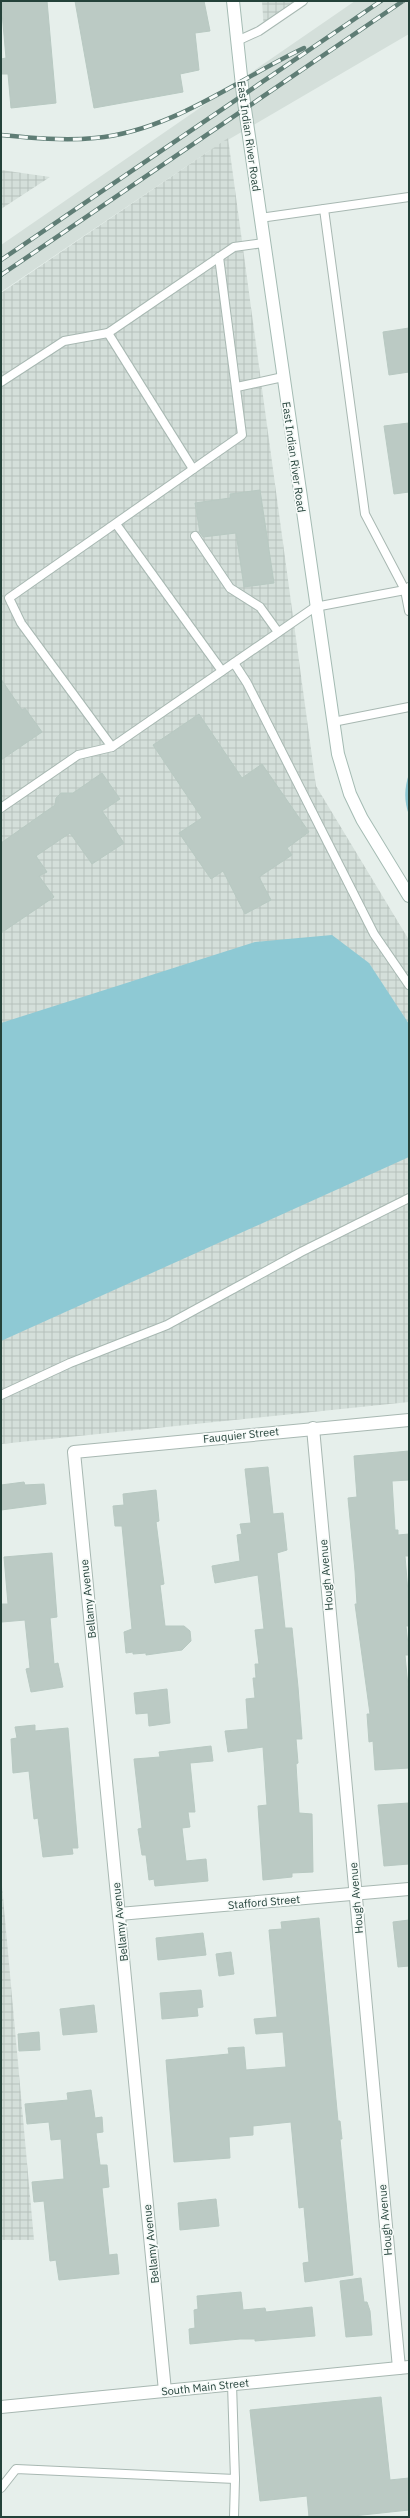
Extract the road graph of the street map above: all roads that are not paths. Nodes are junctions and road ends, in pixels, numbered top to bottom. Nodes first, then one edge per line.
1 (233, 1) edge
2 (303, 1) edge
3 (237, 41) junction
4 (409, 197) edge
5 (324, 209) junction
6 (260, 218) junction
7 (264, 243) junction
8 (219, 257) junction
9 (108, 333) junction
10 (283, 377) junction
11 (1, 382) edge
12 (236, 387) junction
13 (193, 470) junction
14 (116, 524) junction
15 (194, 536) dead end
16 (407, 588) edge
17 (315, 607) junction
18 (409, 611) edge
19 (278, 632) junction
20 (234, 663) junction
21 (222, 671) junction
22 (409, 707) edge
23 (333, 722) junction
24 (112, 747) junction
25 (1, 808) edge
26 (409, 896) edge
27 (409, 985) edge
28 (409, 1198) edge
29 (1, 1395) edge
30 (409, 1420) edge
31 (313, 1428) junction
32 (74, 1452) joint
33 (409, 1889) edge
34 (355, 1894) junction
35 (119, 1914) junction
36 (404, 2367) edge
37 (232, 2384) junction
38 (165, 2391) junction
39 (1, 2407) edge
40 (235, 2479) junction
41 (1, 2488) edge
42 (234, 2517) edge

1 - 3 street, East Indian River Road
2 - 3 lane
3 - 6 street, East Indian River Road
4 - 5 lane
5 - 6 lane
5 - 16 lane
6 - 7 street, East Indian River Road
7 - 8 lane
7 - 10 street, East Indian River Road
8 - 9 lane
8 - 12 lane
9 - 11 lane
9 - 13 lane
10 - 12 lane
10 - 17 street, East Indian River Road
12 - 13 lane
13 - 14 lane
14 - 21 lane
14 - 24 lane
15 - 19 lane
16 - 17 lane
16 - 18 lane
17 - 19 lane
17 - 23 street, East Indian River Road
19 - 20 lane
20 - 21 lane
20 - 27 lane
21 - 24 lane
22 - 23 lane
23 - 26 street, East Indian River Road
24 - 25 lane
28 - 29 lane
30 - 31 street, Fauquier Street
31 - 32 street, Fauquier Street
31 - 34 street, Hough Avenue
32 - 35 street, Bellamy Avenue
33 - 34 street, Stafford Street
34 - 35 street, Stafford Street
34 - 36 street, Hough Avenue
35 - 38 street, Bellamy Avenue
36 - 37 street, South Main Street
37 - 38 street, South Main Street
37 - 40 lane
38 - 39 street, South Main Street
40 - 41 lane
40 - 42 lane

